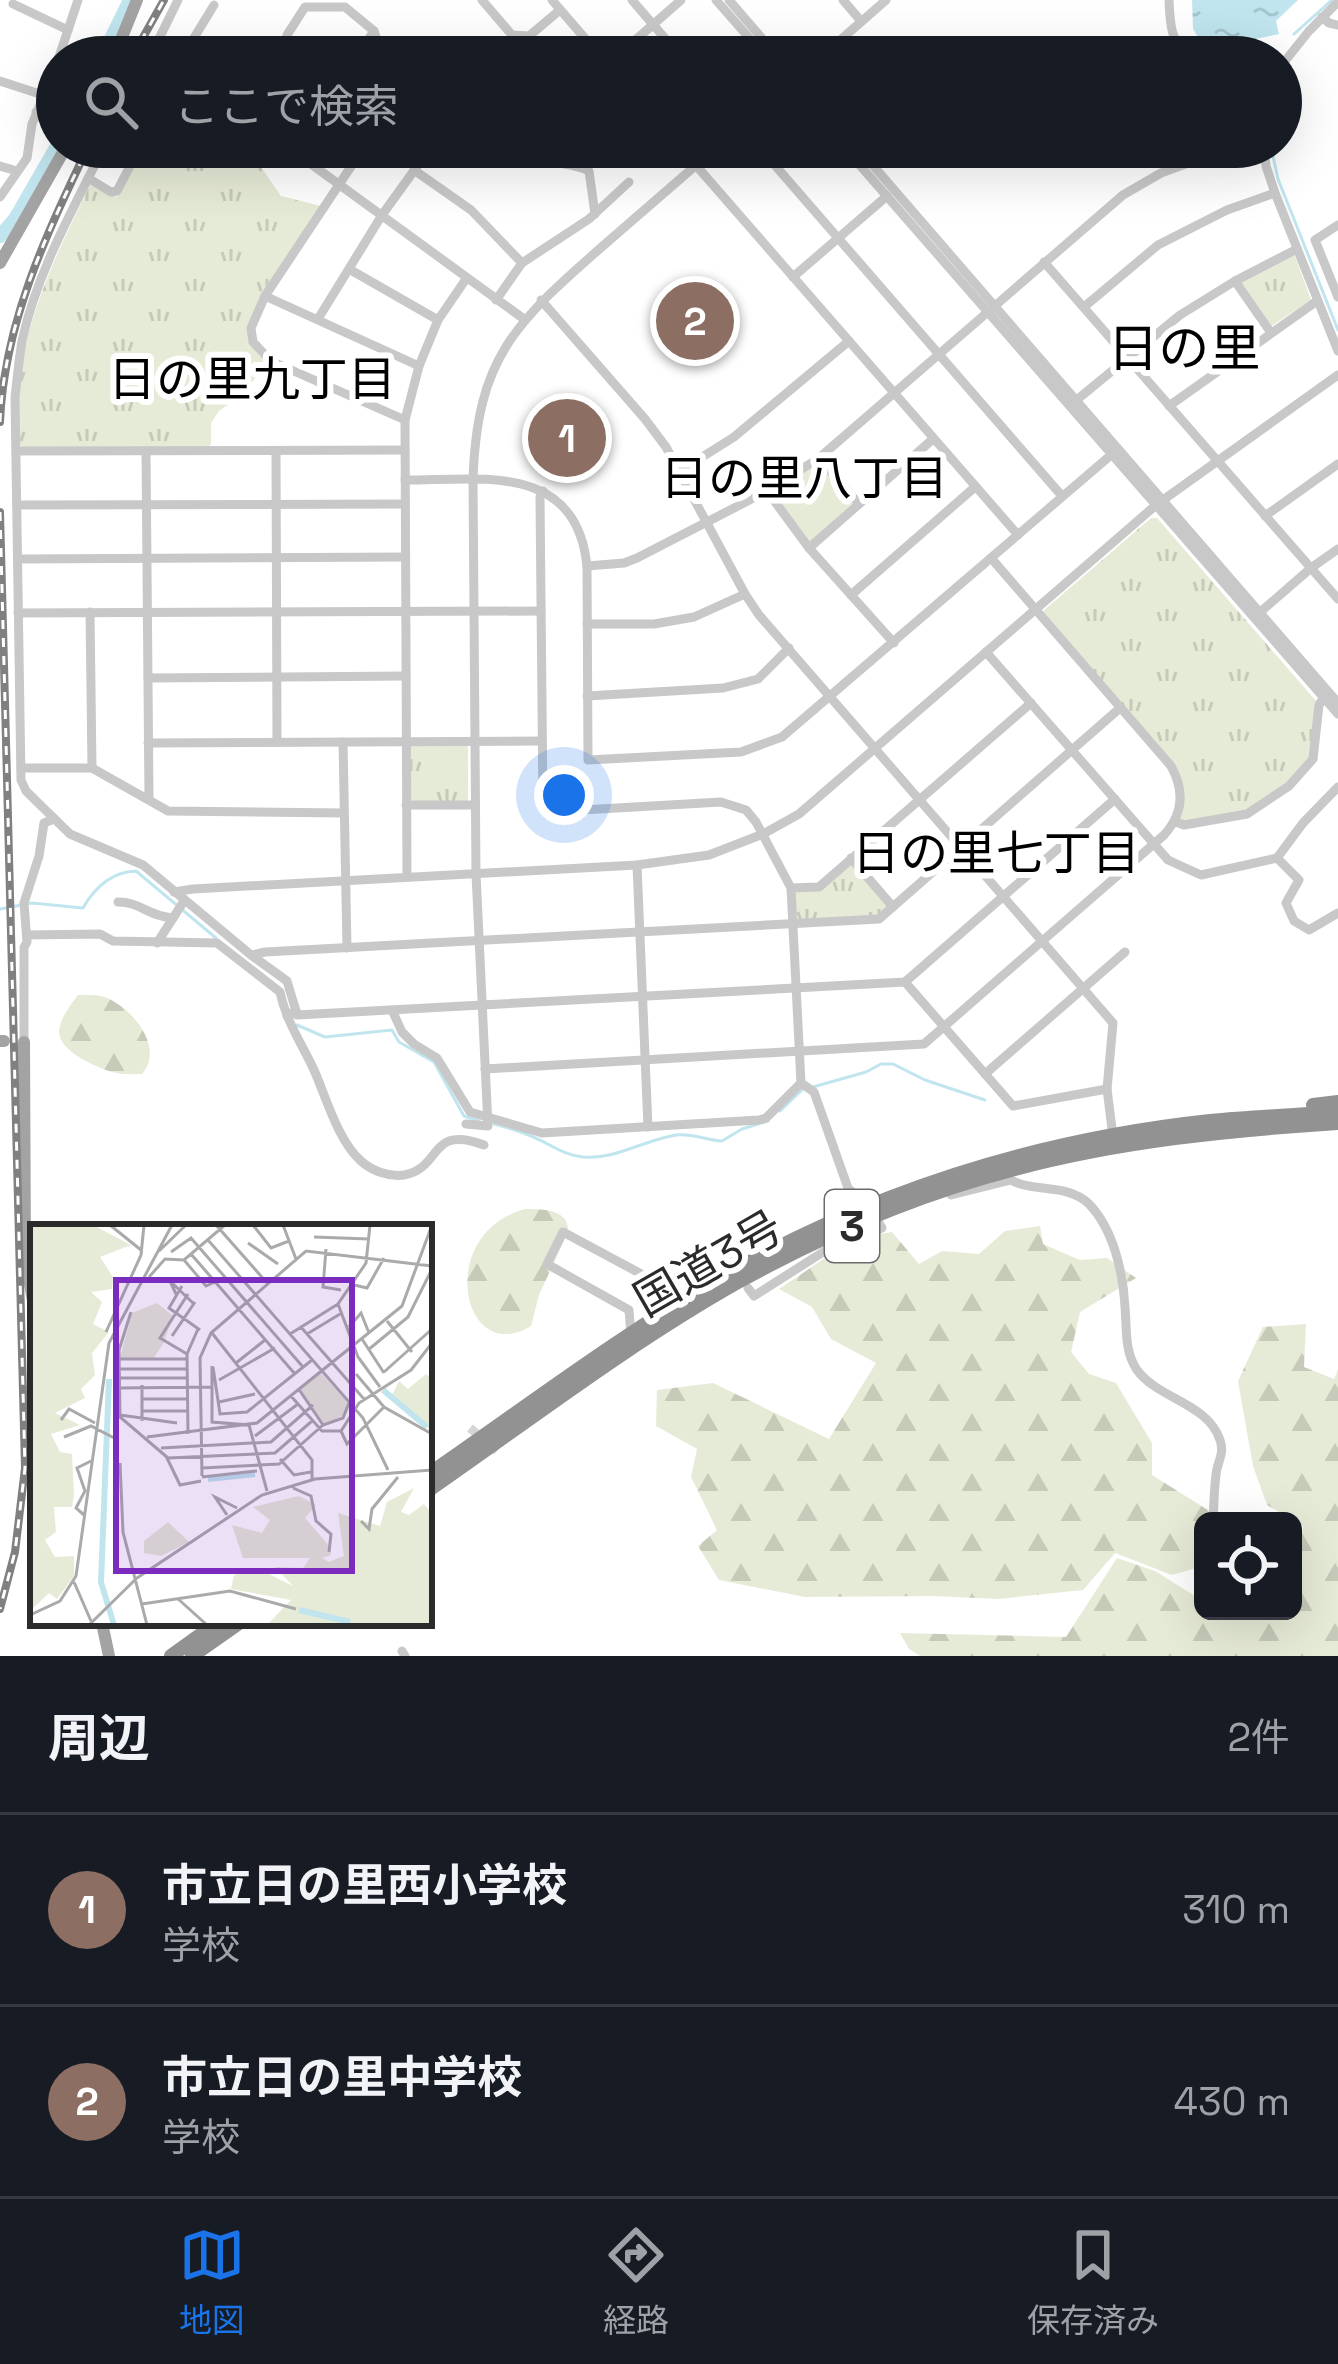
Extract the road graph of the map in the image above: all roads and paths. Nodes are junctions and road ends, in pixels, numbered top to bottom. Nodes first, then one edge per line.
1 (77, 0) edge
2 (137, 0) edge
3 (178, 0) edge
4 (482, 0) edge
5 (552, 0) edge
6 (632, 0) edge
7 (681, 0) edge
8 (716, 0) edge
9 (729, 0) edge
10 (843, 0) edge
11 (886, 0) edge
12 (1168, 0) edge
13 (1338, 2) edge
14 (13, 4) dead end
15 (214, 5) dead end
16 (560, 10) junction
17 (1322, 16) junction
18 (861, 21) junction
19 (653, 24) junction
20 (1338, 25) edge
21 (68, 30) junction
22 (374, 32) junction
23 (66, 36) edge
24 (122, 36) edge
25 (160, 36) edge
26 (195, 36) edge
27 (287, 36) edge
28 (371, 36) edge
29 (375, 36) edge
30 (583, 36) edge
31 (640, 36) edge
32 (663, 36) edge
33 (748, 36) edge
34 (760, 36) edge
35 (844, 36) edge
36 (1173, 36) edge
37 (1302, 39) edge
38 (0, 81) edge
39 (36, 93) edge
40 (36, 112) edge
41 (0, 166) edge
42 (54, 168) edge
43 (93, 168) edge
44 (129, 168) edge
45 (316, 168) edge
46 (350, 168) edge
47 (583, 168) edge
48 (693, 168) edge
49 (699, 168) edge
50 (778, 168) edge
51 (862, 168) edge
52 (874, 168) edge
53 (1175, 168) edge
54 (1267, 168) edge
55 (414, 170) joint
56 (17, 171) junction
57 (88, 178) junction
58 (629, 182) dead end
59 (339, 185) junction
60 (1275, 193) junction
61 (887, 196) junction
62 (0, 197) edge
63 (595, 214) junction
64 (382, 215) junction
65 (1338, 225) edge
66 (838, 238) junction
67 (1297, 249) junction
68 (1338, 260) edge
69 (1044, 262) junction
70 (0, 263) edge
71 (522, 263) junction
72 (1326, 268) junction
73 (349, 269) junction
74 (794, 277) junction
75 (466, 279) junction
76 (1235, 281) junction
77 (265, 296) junction
78 (1338, 296) edge
79 (496, 300) junction
80 (541, 300) junction
81 (1317, 301) junction
82 (1084, 307) junction
83 (990, 308) junction
84 (318, 319) junction
85 (524, 319) junction
86 (438, 320) junction
87 (1271, 332) junction
88 (849, 341) junction
89 (1338, 350) edge
90 (938, 354) junction
91 (1127, 356) junction
92 (419, 366) junction
93 (1338, 375) edge
94 (894, 393) junction
95 (1072, 403) junction
96 (1169, 406) junction
97 (405, 420) junction
98 (933, 439) junction
99 (405, 450) junction
100 (17, 451) junction
101 (146, 451) junction
102 (276, 451) junction
103 (1111, 455) junction
104 (819, 458) junction
105 (1218, 461) junction
106 (1338, 464) edge
107 (680, 471) junction
108 (405, 480) junction
109 (473, 480) junction
110 (976, 487) junction
111 (543, 491) junction
112 (766, 491) junction
113 (1062, 496) junction
114 (1159, 503) junction
115 (276, 504) junction
116 (405, 504) junction
117 (859, 504) junction
118 (17, 505) junction
119 (147, 505) junction
120 (1265, 516) junction
121 (707, 522) junction
122 (1018, 535) junction
123 (809, 548) junction
124 (1338, 549) edge
125 (405, 557) junction
126 (276, 558) junction
127 (147, 559) junction
128 (991, 559) junction
129 (18, 560) junction
130 (587, 566) junction
131 (1311, 568) junction
132 (745, 594) junction
133 (851, 595) junction
134 (1338, 599) edge
135 (473, 610) junction
136 (541, 610) junction
137 (1035, 610) junction
138 (276, 611) junction
139 (405, 611) junction
140 (147, 612) junction
141 (19, 613) junction
142 (90, 613) junction
143 (1256, 616) junction
144 (587, 624) junction
145 (894, 644) junction
146 (789, 649) junction
147 (986, 652) junction
148 (406, 676) junction
149 (277, 677) junction
150 (148, 678) junction
151 (587, 696) junction
152 (831, 697) junction
153 (1324, 697) junction
154 (1031, 703) junction
155 (1338, 704) edge
156 (1120, 708) junction
157 (1338, 713) edge
158 (542, 741) junction
159 (277, 742) junction
160 (343, 742) junction
161 (407, 742) junction
162 (475, 742) junction
163 (148, 743) junction
164 (876, 749) junction
165 (1073, 750) junction
166 (92, 767) junction
167 (21, 768) junction
168 (1338, 787) edge
169 (149, 799) junction
170 (1115, 799) junction
171 (918, 800) junction
172 (475, 805) junction
173 (406, 806) junction
174 (343, 812) junction
175 (54, 819) junction
176 (1176, 822) junction
177 (763, 834) junction
178 (1154, 844) junction
179 (961, 848) junction
180 (851, 858) junction
181 (1277, 858) junction
182 (637, 865) junction
183 (476, 874) junction
184 (407, 877) junction
185 (344, 880) junction
186 (791, 888) junction
187 (174, 892) junction
188 (1003, 896) junction
189 (184, 901) junction
190 (118, 902) dead end
191 (893, 907) junction
192 (1338, 913) edge
193 (173, 918) junction
194 (791, 924) junction
195 (638, 932) junction
196 (27, 935) junction
197 (479, 940) junction
198 (1041, 940) junction
199 (157, 943) junction
200 (346, 948) junction
201 (1125, 952) dead end
202 (251, 956) junction
203 (905, 982) junction
204 (795, 988) junction
205 (1083, 988) junction
206 (641, 997) junction
207 (482, 1004) junction
208 (392, 1010) junction
209 (291, 1014) junction
210 (943, 1027) junction
211 (24, 1042) joint
212 (798, 1052) junction
213 (645, 1060) junction
214 (485, 1069) junction
215 (985, 1074) junction
216 (801, 1083) junction
217 (1107, 1089) junction
218 (1338, 1102) edge
219 (1338, 1112) edge
220 (488, 1116) junction
221 (466, 1124) dead end
222 (1250, 1124) junction
223 (649, 1126) junction
224 (1338, 1127) edge
225 (1115, 1142) junction
226 (484, 1145) dead end
227 (859, 1199) dead end
228 (900, 1206) junction
229 (879, 1223) dead end
230 (30, 1285) edge
231 (748, 1288) dead end
232 (687, 1299) junction
233 (631, 1335) junction
234 (432, 1472) edge
235 (432, 1488) edge
236 (1214, 1512) edge
237 (103, 1626) edge
238 (213, 1626) edge
239 (235, 1626) edge
240 (109, 1656) edge
241 (170, 1656) edge
242 (193, 1656) edge

1 - 21 street
2 - 24 main road
3 - 25 street
4 - 16 street
5 - 16 street
6 - 19 street
7 - 19 street
8 - 33 street
9 - 34 street
10 - 18 street
11 - 18 street
12 - 36 street
13 - 17 street
14 - 21 street
15 - 26 street
16 - 30 street
17 - 20 street
17 - 37 street
18 - 35 street
19 - 31 street
19 - 32 street
21 - 23 street
22 - 27 street
22 - 28 street
22 - 29 street
38 - 39 street
40 - 56 street
41 - 56 street
42 - 70 main road
43 - 57 street
44 - 57 street
45 - 59 street
46 - 59 street
47 - 63 street
48 - 80 street
49 - 74 street
50 - 66 street
51 - 61 street
52 - 83 street
53 - 69 street
54 - 60 street
55 - 64 street
55 - 71 street
56 - 62 street
57 - 100 street
58 - 63 street
59 - 64 street
59 - 77 street
60 - 67 street
60 - 82 street
61 - 66 street
61 - 83 street
63 - 71 street
64 - 73 street
64 - 75 street
65 - 72 street
66 - 74 street
66 - 90 street
67 - 76 street
67 - 81 street
68 - 72 street
69 - 82 street
69 - 83 street
71 - 79 street
72 - 78 street
73 - 84 street
73 - 86 street
74 - 88 street
75 - 79 street
75 - 86 street
76 - 87 street
76 - 91 street
77 - 84 street
77 - 97 street
79 - 85 street
80 - 85 street
80 - 107 street
81 - 87 street
81 - 89 street
82 - 91 street
83 - 90 street
83 - 95 street
84 - 92 street
85 - 109 street
86 - 92 street
87 - 96 street
88 - 94 street
88 - 107 street
90 - 94 street
90 - 113 street
91 - 95 street
91 - 96 street
92 - 97 street
93 - 105 street
94 - 98 street
94 - 104 street
95 - 103 street
95 - 114 street
96 - 105 street
97 - 99 street
98 - 110 street
98 - 117 street
99 - 102 street
99 - 108 street
100 - 101 street
100 - 118 street
101 - 102 street
101 - 119 street
102 - 115 street
103 - 113 street
103 - 114 street
104 - 112 street
104 - 117 street
105 - 114 street
105 - 120 street
106 - 120 street
107 - 121 street
108 - 109 street
108 - 116 street
109 - 111 street
109 - 135 street
110 - 122 street
110 - 133 street
111 - 130 street
111 - 136 street
112 - 121 street
112 - 123 street
113 - 122 street
114 - 137 street
114 - 143 street
115 - 116 street
115 - 119 street
115 - 126 street
116 - 125 street
117 - 123 street
118 - 119 street
118 - 129 street
119 - 127 street
120 - 131 street
121 - 130 street
121 - 132 street
122 - 128 street
123 - 133 street
124 - 131 street
125 - 126 street
125 - 139 street
126 - 127 street
126 - 138 street
127 - 129 street
127 - 140 street
128 - 137 street
128 - 145 street
129 - 141 street
130 - 144 street
131 - 134 street
131 - 143 street
132 - 144 street
132 - 146 street
133 - 145 street
135 - 136 street
135 - 139 street
135 - 162 street
136 - 158 street
137 - 147 street
137 - 156 street
138 - 139 street
138 - 140 street
138 - 149 street
139 - 148 street
140 - 142 street
140 - 150 street
141 - 142 street
141 - 167 street
142 - 166 street
143 - 153 street
143 - 155 street
144 - 151 street
145 - 152 street
146 - 151 street
146 - 152 street
147 - 154 street
147 - 164 street
148 - 149 street
148 - 161 street
149 - 150 street
149 - 159 street
150 - 163 street
151 - 152 street
152 - 164 street
153 - 157 street
153 - 176 street
154 - 165 street
154 - 171 street
156 - 165 street
156 - 176 street
158 - 162 street
158 - 177 street
159 - 160 street
159 - 163 street
160 - 161 street
160 - 174 street
161 - 162 street
161 - 173 street
162 - 172 street
163 - 169 street
164 - 171 street
164 - 177 street
165 - 170 street
165 - 179 street
166 - 167 street
166 - 169 street
167 - 175 street
168 - 181 street
169 - 174 street
170 - 178 street
170 - 188 street
171 - 179 street
171 - 180 street
172 - 173 street
172 - 183 street
173 - 184 street
174 - 185 street
175 - 187 street
175 - 196 street
176 - 178 street
177 - 182 street
177 - 186 street
178 - 181 street
178 - 198 street
179 - 188 street
179 - 191 street
180 - 186 street
180 - 191 street
181 - 192 street
182 - 183 street
182 - 195 street
183 - 184 street
183 - 197 street
184 - 185 street
185 - 187 street
185 - 200 street
186 - 194 street
187 - 189 street
188 - 198 street
188 - 203 street
189 - 193 street
189 - 202 street
190 - 193 street
191 - 194 street
193 - 199 street
194 - 195 street
194 - 204 street
195 - 197 street
195 - 206 street
196 - 199 street
196 - 211 street
197 - 200 street
197 - 207 street
198 - 205 street
198 - 210 street
199 - 209 street
200 - 202 street
201 - 205 street
202 - 209 street
203 - 204 street
203 - 210 street
204 - 206 street
204 - 212 street
205 - 215 street
205 - 217 street
206 - 207 street
206 - 213 street
207 - 208 street
207 - 214 street
208 - 209 street
208 - 220 street
209 - 226 street
210 - 212 street
210 - 215 street
211 - 230 main road
212 - 213 street
212 - 216 street
213 - 214 street
213 - 223 street
214 - 220 street
215 - 217 street
216 - 223 street
216 - 227 street
217 - 225 street
218 - 222 highway
219 - 222 highway, 国道3号 / 3
220 - 221 street
220 - 223 street
222 - 224 highway, 国道3号 / 3
222 - 225 highway, 国道3号 / 3
225 - 228 highway, 国道3号 / 3
225 - 232 highway, 国道3号 / 3
228 - 235 highway, 国道3号 / 3
228 - 236 street
229 - 231 street
232 - 233 highway, 国道3号 / 3
232 - 233 street
233 - 234 highway, 国道3号 / 3
237 - 240 main road
238 - 241 highway
239 - 242 highway

